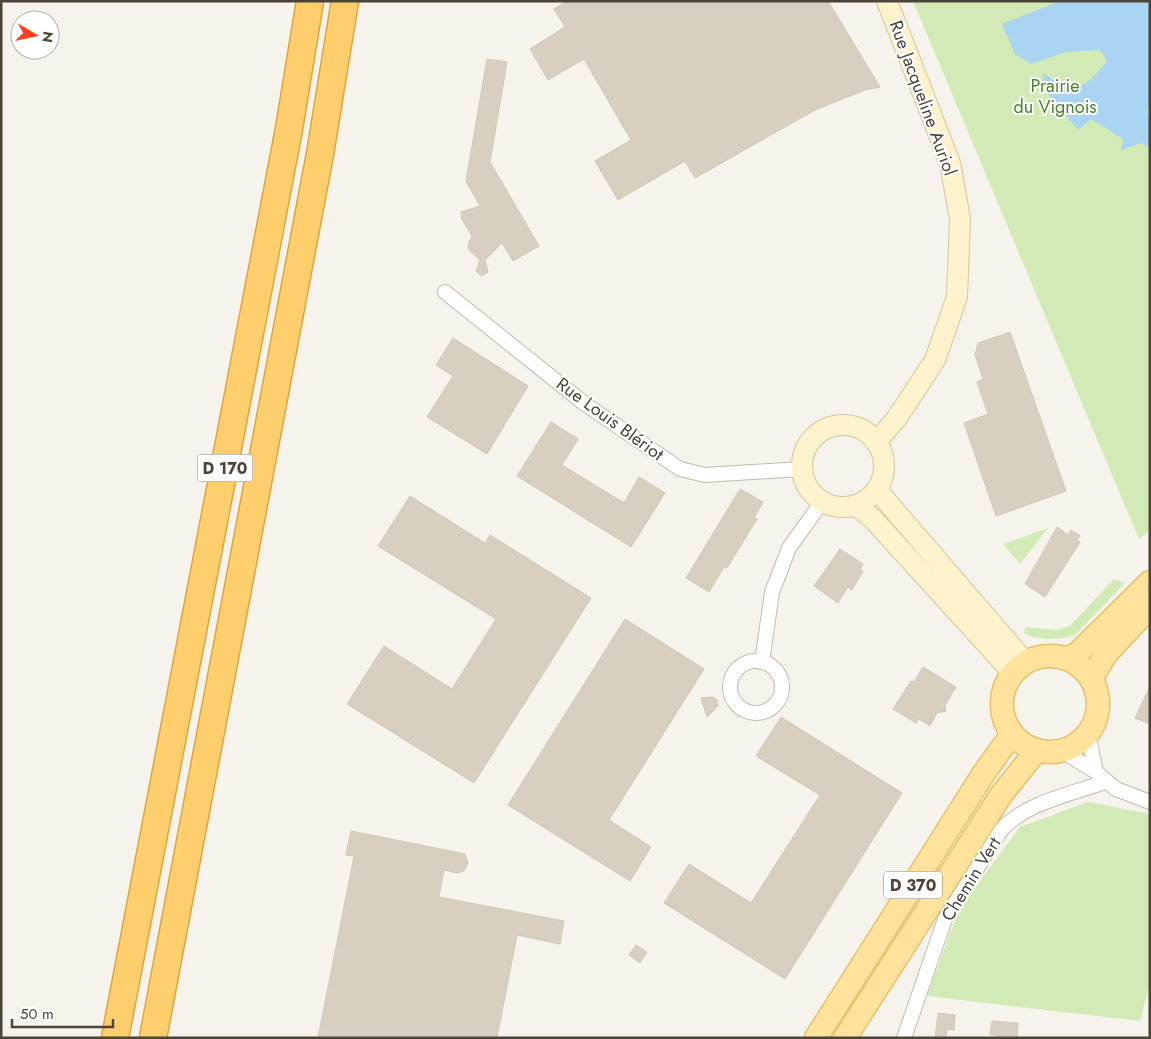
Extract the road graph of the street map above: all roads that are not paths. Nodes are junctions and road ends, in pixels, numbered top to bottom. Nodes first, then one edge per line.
1 (310, 1) edge
2 (345, 1) edge
3 (887, 1) edge
4 (445, 292) dead end
5 (876, 442) junction
6 (802, 469) junction
7 (877, 490) junction
8 (822, 502) junction
9 (856, 506) junction
10 (1150, 582) edge
11 (1150, 607) edge
12 (1067, 659) junction
13 (762, 662) dead end
14 (1019, 668) junction
15 (1091, 679) junction
16 (1088, 733) junction
17 (1012, 734) junction
18 (1037, 750) junction
19 (1062, 751) junction
20 (1101, 777) junction
21 (1150, 802) edge
22 (115, 1038) edge
23 (152, 1038) edge
24 (816, 1038) edge
25 (845, 1038) edge
26 (904, 1038) edge

1 - 22 highway, D 170
2 - 23 highway, D 170
3 - 5 street, Rue Jacqueline Auriol
4 - 6 street, Rue Louis Blériot
5 - 6 street
5 - 7 street
6 - 8 street
7 - 9 street
7 - 14 street
8 - 9 street
8 - 13 street
9 - 14 street
10 - 12 main road
11 - 15 main road
12 - 14 main road
12 - 15 main road
14 - 17 main road
15 - 16 main road
16 - 19 main road
16 - 20 street
17 - 18 main road
17 - 24 main road, D 370
18 - 19 main road
18 - 25 main road, D 370
19 - 20 street
20 - 21 street
20 - 26 street, Chemin Vert

